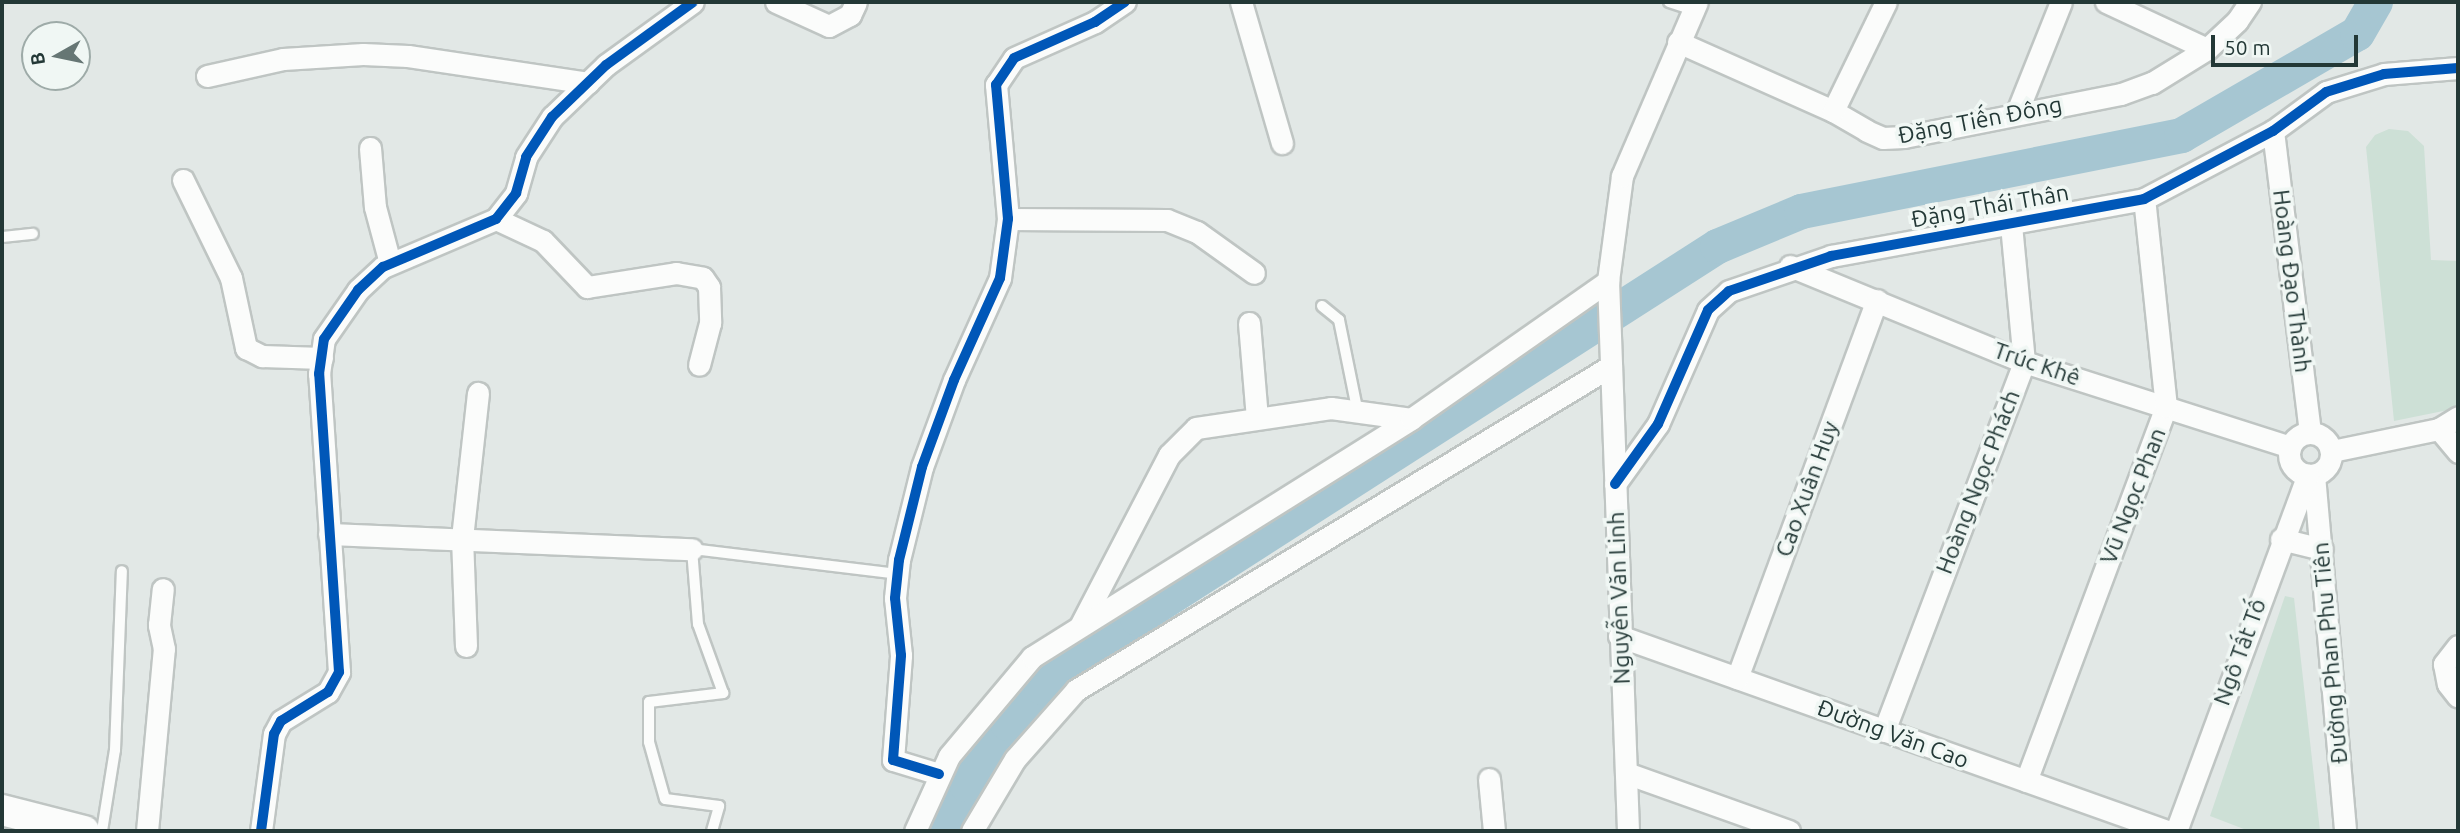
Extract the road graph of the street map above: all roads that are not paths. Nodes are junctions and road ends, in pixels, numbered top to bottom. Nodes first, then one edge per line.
1 (693, 2) edge
2 (776, 2) edge
3 (856, 2) edge
4 (1125, 2) edge
5 (1241, 2) edge
6 (1670, 2) edge
7 (1886, 2) edge
8 (2062, 2) edge
9 (2106, 2) edge
10 (2250, 2) edge
11 (1695, 6) edge
12 (1678, 42) junction
13 (2207, 48) junction
14 (2458, 68) edge
15 (207, 76) dead end
16 (588, 83) junction
17 (1833, 111) junction
18 (2017, 112) junction
19 (2273, 131) junction
20 (1282, 144) dead end
21 (370, 148) dead end
22 (183, 180) dead end
23 (2144, 199) junction
24 (496, 219) junction
25 (1009, 219) junction
26 (2011, 225) junction
27 (33, 234) dead end
28 (2, 237) edge
29 (390, 263) junction
30 (1790, 267) junction
31 (1254, 273) dead end
32 (1608, 281) junction
33 (1877, 300) junction
34 (1322, 306) dead end
35 (1249, 323) dead end
36 (322, 358) junction
37 (2024, 362) junction
38 (699, 365) dead end
39 (1611, 366) junction
40 (478, 393) dead end
41 (2166, 407) junction
42 (1358, 413) junction
43 (2458, 417) edge
44 (1257, 418) junction
45 (1411, 419) junction
46 (2439, 429) junction
47 (2310, 432) junction
48 (2290, 447) junction
49 (2332, 451) junction
50 (2458, 452) edge
51 (2311, 475) junction
52 (1615, 484) junction
53 (329, 534) junction
54 (462, 538) junction
55 (2281, 539) junction
56 (692, 548) junction
57 (2322, 548) junction
58 (122, 571) dead end
59 (898, 574) junction
60 (163, 589) dead end
61 (1079, 627) junction
62 (1619, 636) junction
63 (466, 646) dead end
64 (2458, 646) edge
65 (1737, 678) junction
66 (2458, 697) edge
67 (1884, 731) junction
68 (939, 774) junction
69 (1629, 774) junction
70 (1489, 779) dead end
71 (2026, 781) junction
72 (8, 809) edge
73 (1766, 827) edge
74 (84, 831) edge
75 (102, 831) edge
76 (147, 831) edge
77 (261, 831) edge
78 (712, 831) edge
79 (915, 831) edge
80 (972, 831) edge
81 (1494, 831) edge
82 (1628, 831) edge
83 (1789, 831) edge
84 (2167, 831) edge
85 (2176, 831) edge
86 (2345, 831) edge

1 - 16 street
2 - 3 street
4 - 25 street
5 - 20 street
6 - 11 lane
7 - 17 street
8 - 18 street
9 - 13 street
10 - 13 street, Đặng Tiến Đông
11 - 12 street
12 - 17 street, Đặng Tiến Đông
12 - 32 street
13 - 18 street, Đặng Tiến Đông
14 - 19 street, Đặng Thái Thân
15 - 16 street
16 - 24 street
17 - 18 street, Đặng Tiến Đông
19 - 23 street, Đặng Thái Thân
19 - 47 street, Hoàng Đạo Thành
21 - 29 street
22 - 36 street
23 - 26 street, Đặng Thái Thân
23 - 41 street, Vũ Ngọc Phan
24 - 29 street
24 - 38 street
25 - 31 street
25 - 59 street
26 - 30 street, Đặng Thái Thân
26 - 37 street, Hoàng Ngọc Phách
27 - 28 lane
29 - 36 street
30 - 33 street, Trúc Khê
30 - 52 street, Đặng Thái Thân
32 - 39 street, Nguyễn Văn Linh
32 - 45 street
33 - 37 street, Trúc Khê
33 - 65 street, Cao Xuân Huy
34 - 42 lane
35 - 44 street
36 - 53 street
37 - 41 street, Trúc Khê
37 - 67 street, Hoàng Ngọc Phách
39 - 52 street, Nguyễn Văn Linh
39 - 80 street
40 - 54 street
41 - 48 street, Trúc Khê
41 - 71 street, Vũ Ngọc Phan
42 - 44 street
42 - 45 street
43 - 46 street
44 - 61 street
45 - 61 street
46 - 49 street
46 - 50 street
47 - 48 street
47 - 49 street
48 - 51 street
49 - 51 street
51 - 55 street, Ngô Tất Tố
51 - 57 street, Đường Phan Phu Tiên
52 - 62 street, Nguyễn Văn Linh
53 - 54 street
53 - 77 street
54 - 56 street
54 - 63 street
55 - 57 street
55 - 85 street, Ngô Tất Tố
56 - 59 lane
56 - 78 lane
57 - 86 street, Đường Phan Phu Tiên
58 - 75 lane
59 - 68 street
60 - 76 street
61 - 68 street
62 - 65 street, Đường Văn Cao
62 - 69 street, Nguyễn Văn Linh
64 - 66 street
65 - 67 street, Đường Văn Cao
67 - 71 street, Đường Văn Cao
68 - 79 street
69 - 73 street
69 - 82 street, Nguyễn Văn Linh
70 - 81 street
71 - 84 street, Đường Văn Cao
72 - 74 street
73 - 83 street

